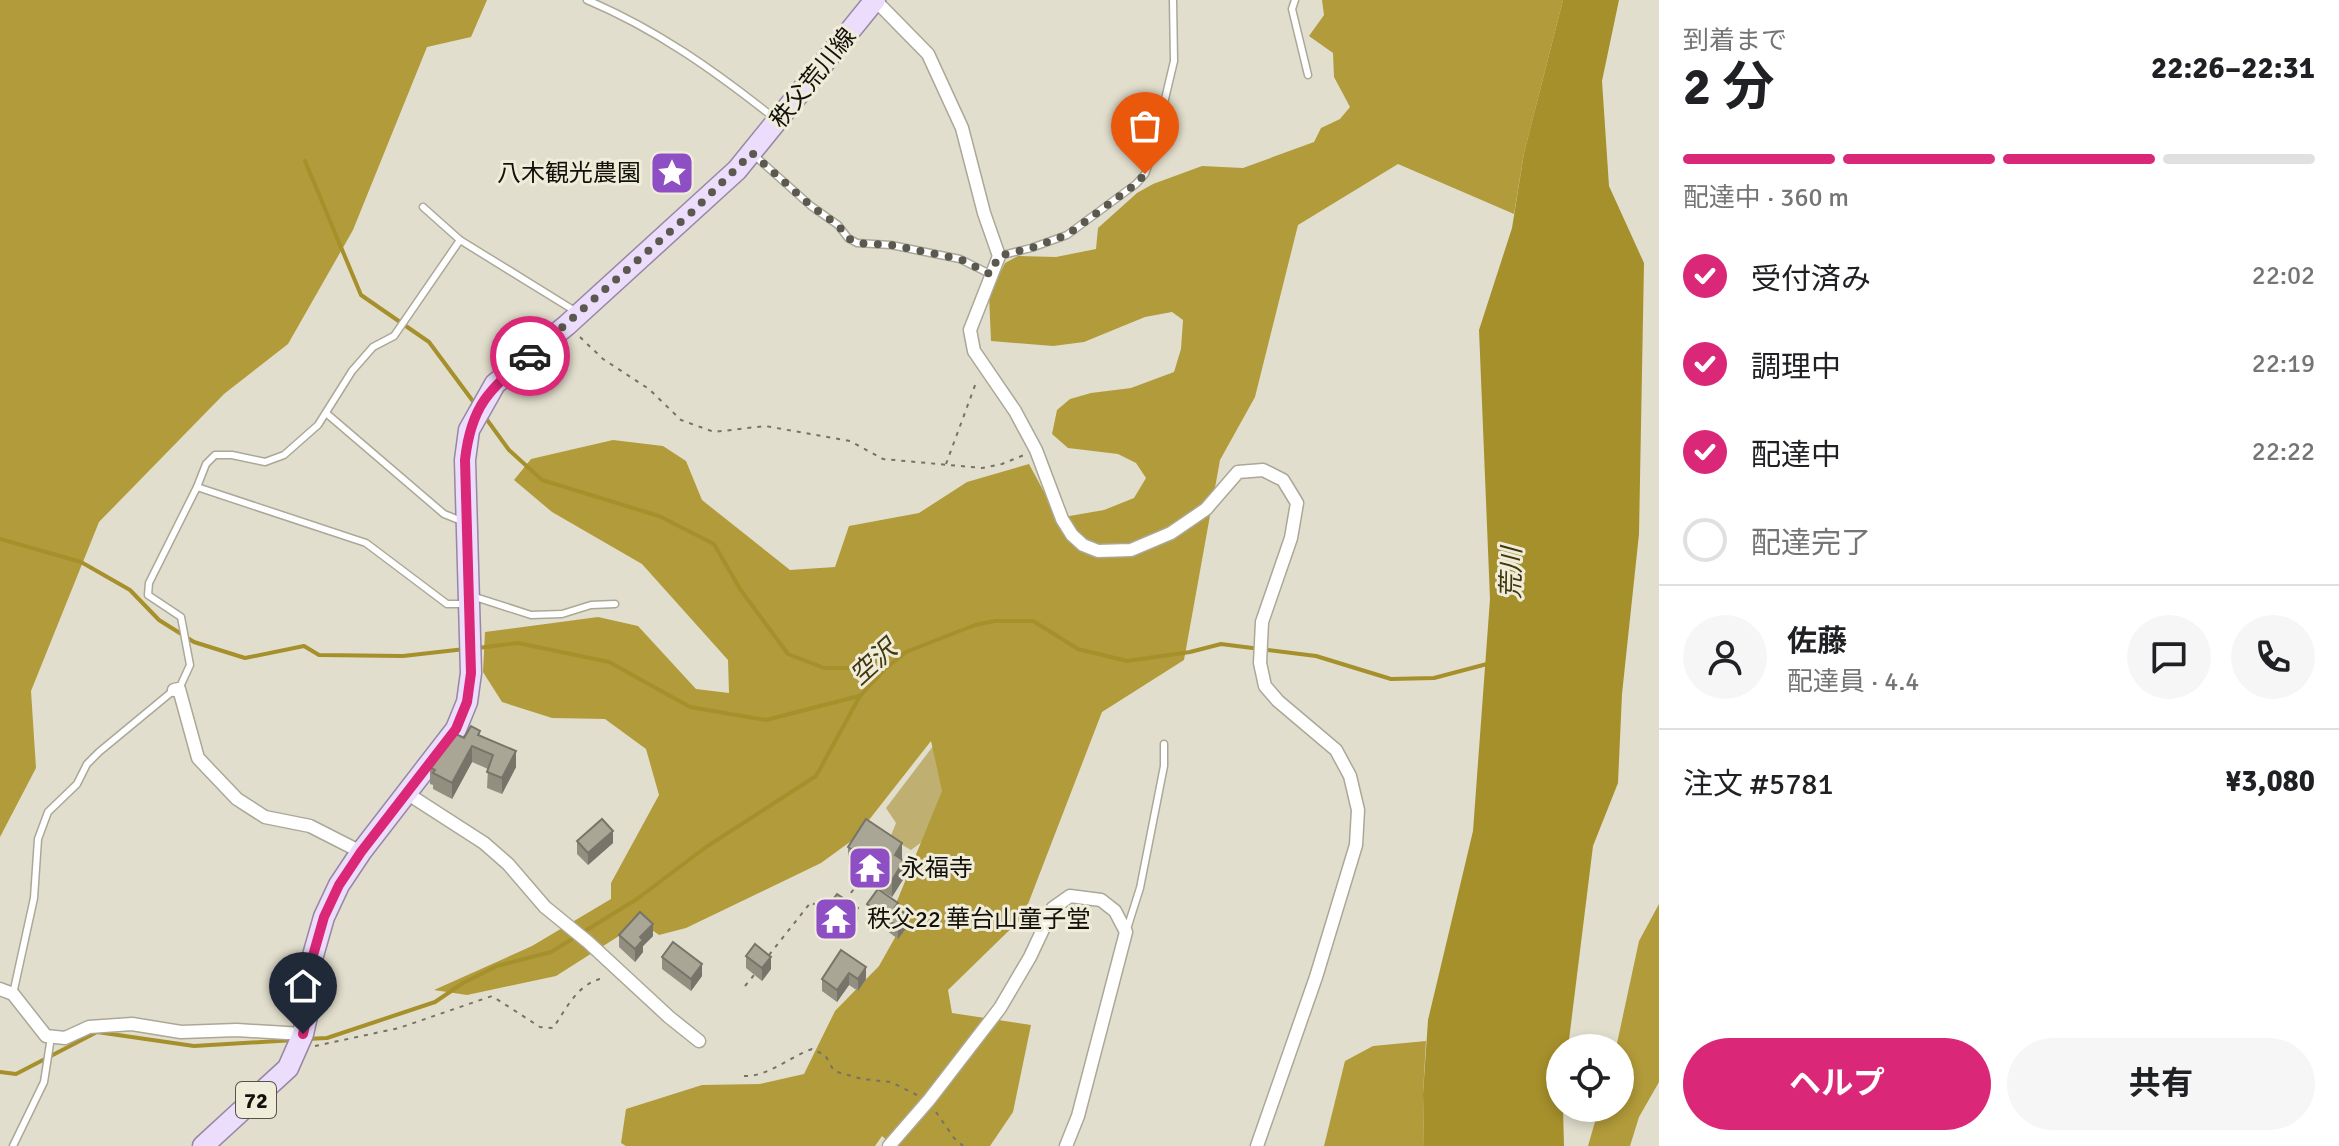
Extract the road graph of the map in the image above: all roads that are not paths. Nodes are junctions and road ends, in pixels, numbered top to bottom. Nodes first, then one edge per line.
1 (587, 0) edge
2 (875, 0) edge
3 (1173, 0) edge
4 (1295, 0) edge
5 (1308, 75) dead end
6 (779, 121) junction
7 (752, 153) junction
8 (423, 207) dead end
9 (460, 240) junction
10 (999, 256) junction
11 (990, 274) junction
12 (574, 320) junction
13 (326, 413) junction
14 (197, 487) junction
15 (468, 524) junction
16 (469, 600) junction
17 (615, 604) dead end
18 (176, 690) junction
19 (1164, 744) dead end
20 (408, 794) junction
21 (361, 852) junction
22 (1126, 932) junction
23 (6, 992) edge
24 (51, 1037) junction
25 (699, 1041) dead end
26 (300, 1042) junction
27 (13, 1146) edge
28 (203, 1146) edge
29 (889, 1146) edge
30 (1066, 1146) edge
31 (1257, 1146) edge

1 - 6 lane
2 - 6 main road, 秩父荒川線 / 72
2 - 10 street
3 - 10 lane
4 - 5 lane
6 - 7 main road, 秩父荒川線 / 72
7 - 11 lane
7 - 12 main road, 秩父荒川線 / 72
8 - 9 lane
9 - 12 lane
9 - 13 lane
10 - 11 street
11 - 31 street
12 - 15 main road, 秩父荒川線 / 72
13 - 14 lane
13 - 15 lane
14 - 16 lane
14 - 18 lane
15 - 16 main road, 秩父荒川線 / 72
16 - 17 lane
16 - 20 main road, 秩父荒川線 / 72
18 - 21 street
18 - 23 lane
19 - 22 lane
20 - 21 main road, 秩父荒川線 / 72
20 - 25 street
21 - 26 main road, 秩父荒川線 / 72
22 - 29 street
22 - 30 street
23 - 24 street
24 - 26 street
24 - 27 lane
26 - 28 main road, 秩父荒川線 / 72

